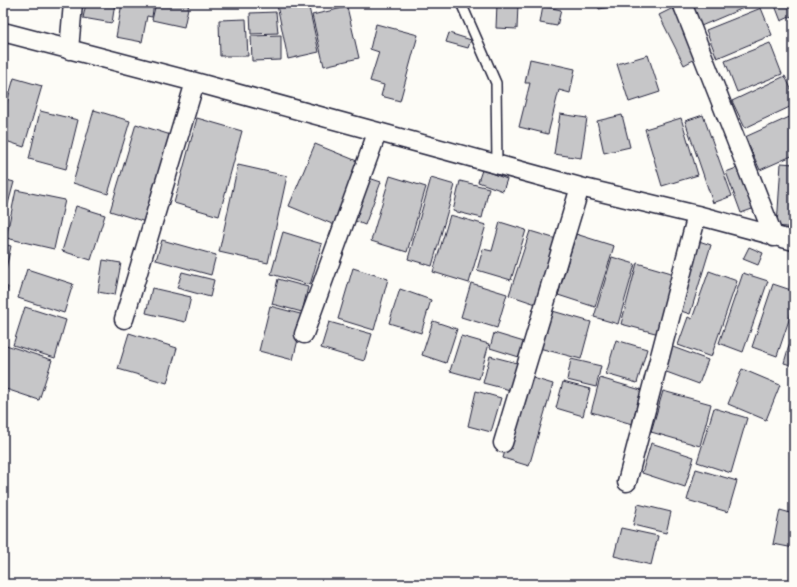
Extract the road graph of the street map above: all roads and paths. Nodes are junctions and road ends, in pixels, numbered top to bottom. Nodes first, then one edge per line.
1 (73, 3) edge
2 (461, 3) edge
3 (682, 3) edge
4 (4, 34) edge
5 (69, 50) junction
6 (195, 82) junction
7 (377, 133) junction
8 (497, 165) junction
9 (580, 187) junction
10 (697, 215) junction
11 (774, 237) junction
12 (794, 241) edge
13 (124, 319) dead end
14 (304, 334) dead end
15 (503, 443) dead end
16 (626, 482) dead end

1 - 5 street
2 - 8 lane
3 - 11 street
4 - 5 street
5 - 6 street
6 - 7 street
6 - 13 street
7 - 8 street
7 - 14 street
8 - 9 street
9 - 10 street
9 - 15 street
10 - 11 street
10 - 16 street
11 - 12 street

